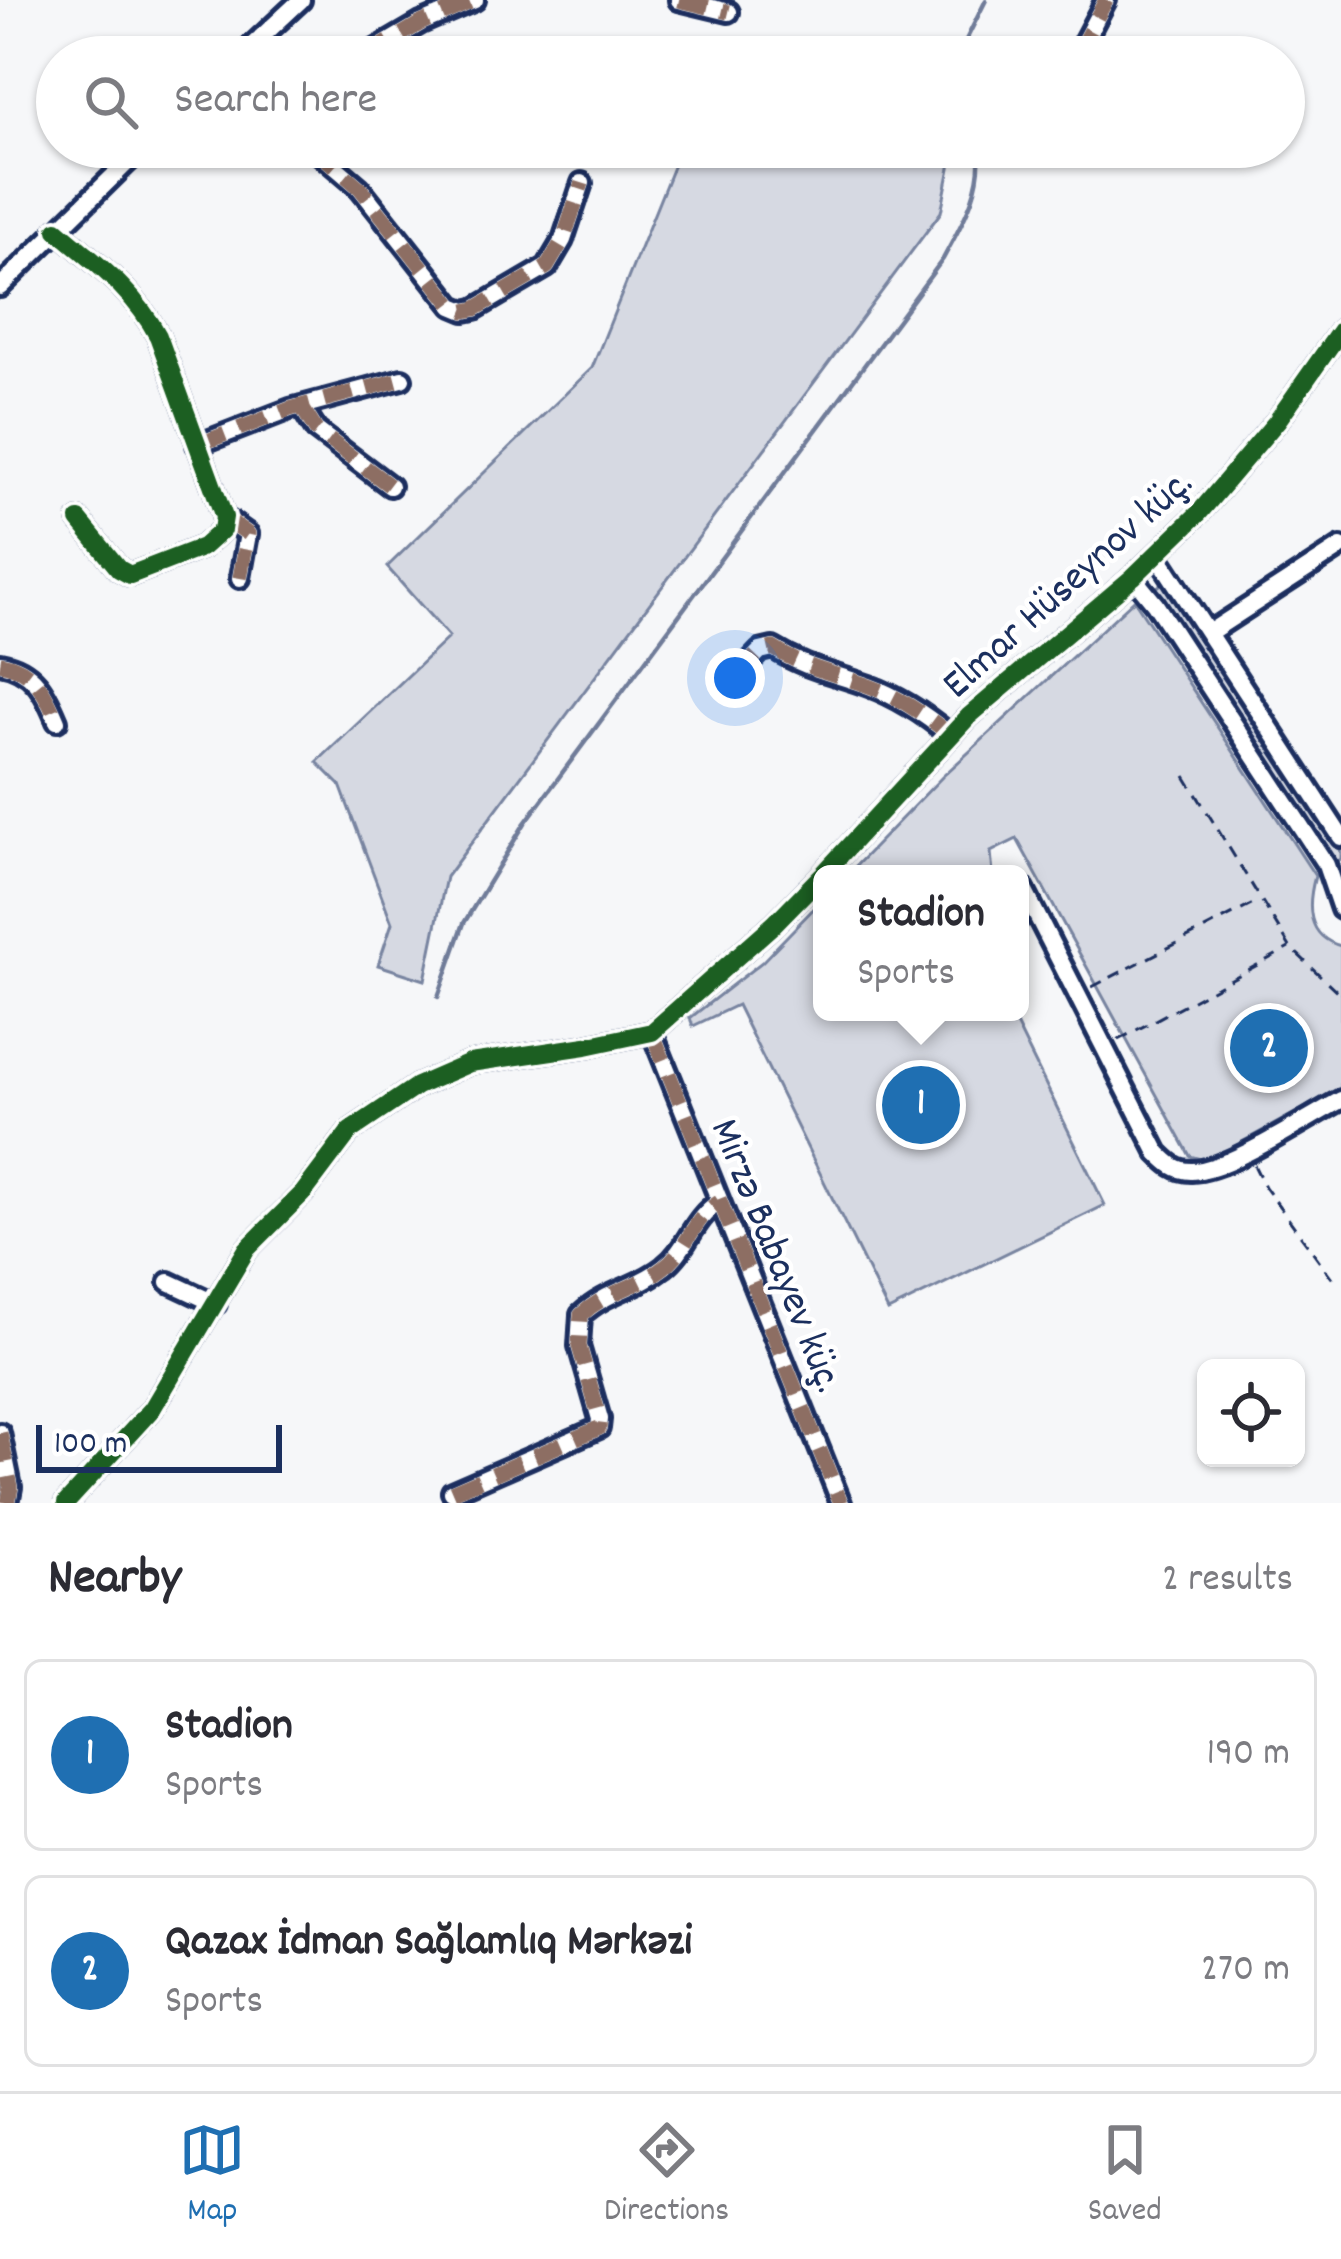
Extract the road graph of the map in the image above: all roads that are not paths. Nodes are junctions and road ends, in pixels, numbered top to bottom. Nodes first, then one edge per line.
1 (301, 0) edge
2 (475, 0) edge
3 (680, 0) edge
4 (1106, 0) edge
5 (729, 12) dead end
6 (262, 36) edge
7 (399, 36) edge
8 (1087, 36) edge
9 (121, 168) edge
10 (337, 168) edge
11 (582, 183) dead end
12 (57, 230) junction
13 (0, 287) edge
14 (1341, 329) edge
15 (402, 379) dead end
16 (302, 406) junction
17 (197, 445) junction
18 (390, 485) dead end
19 (224, 517) junction
20 (79, 520) dead end
21 (1341, 547) edge
22 (1157, 555) junction
23 (240, 578) dead end
24 (1133, 578) junction
25 (1210, 632) junction
26 (0, 663) edge
27 (734, 676) dead end
28 (57, 721) dead end
29 (950, 735) junction
30 (1341, 837) edge
31 (830, 865) edge
32 (813, 883) edge
33 (1341, 892) edge
34 (1029, 900) edge
35 (1341, 909) edge
36 (652, 1032) junction
37 (1341, 1100) edge
38 (719, 1202) junction
39 (169, 1282) dead end
40 (216, 1304) junction
41 (0, 1433) edge
42 (452, 1492) dead end
43 (8, 1503) edge
44 (66, 1503) edge
45 (841, 1503) edge

1 - 6 street
2 - 7 street
3 - 5 street
4 - 8 street
9 - 12 street
10 - 11 street
12 - 13 street
12 - 17 street
14 - 22 street, Elmar Hüseynov küç.
15 - 16 street
16 - 17 street
16 - 18 street
17 - 19 street
19 - 20 street
19 - 23 street
21 - 25 street
22 - 24 street, Elmar Hüseynov küç.
22 - 25 street
24 - 29 street, Elmar Hüseynov küç.
24 - 35 street
25 - 30 street
26 - 28 street
27 - 29 street
29 - 31 street, Elmar Hüseynov küç.
32 - 36 street, Elmar Hüseynov küç.
33 - 35 street
34 - 37 street
36 - 38 street, Mirzə Babayev küç.
36 - 40 street, Elmar Hüseynov küç.
38 - 42 street
38 - 45 street, Mirzə Babayev küç.
39 - 40 street
40 - 44 street, Elmar Hüseynov küç.
41 - 43 street

